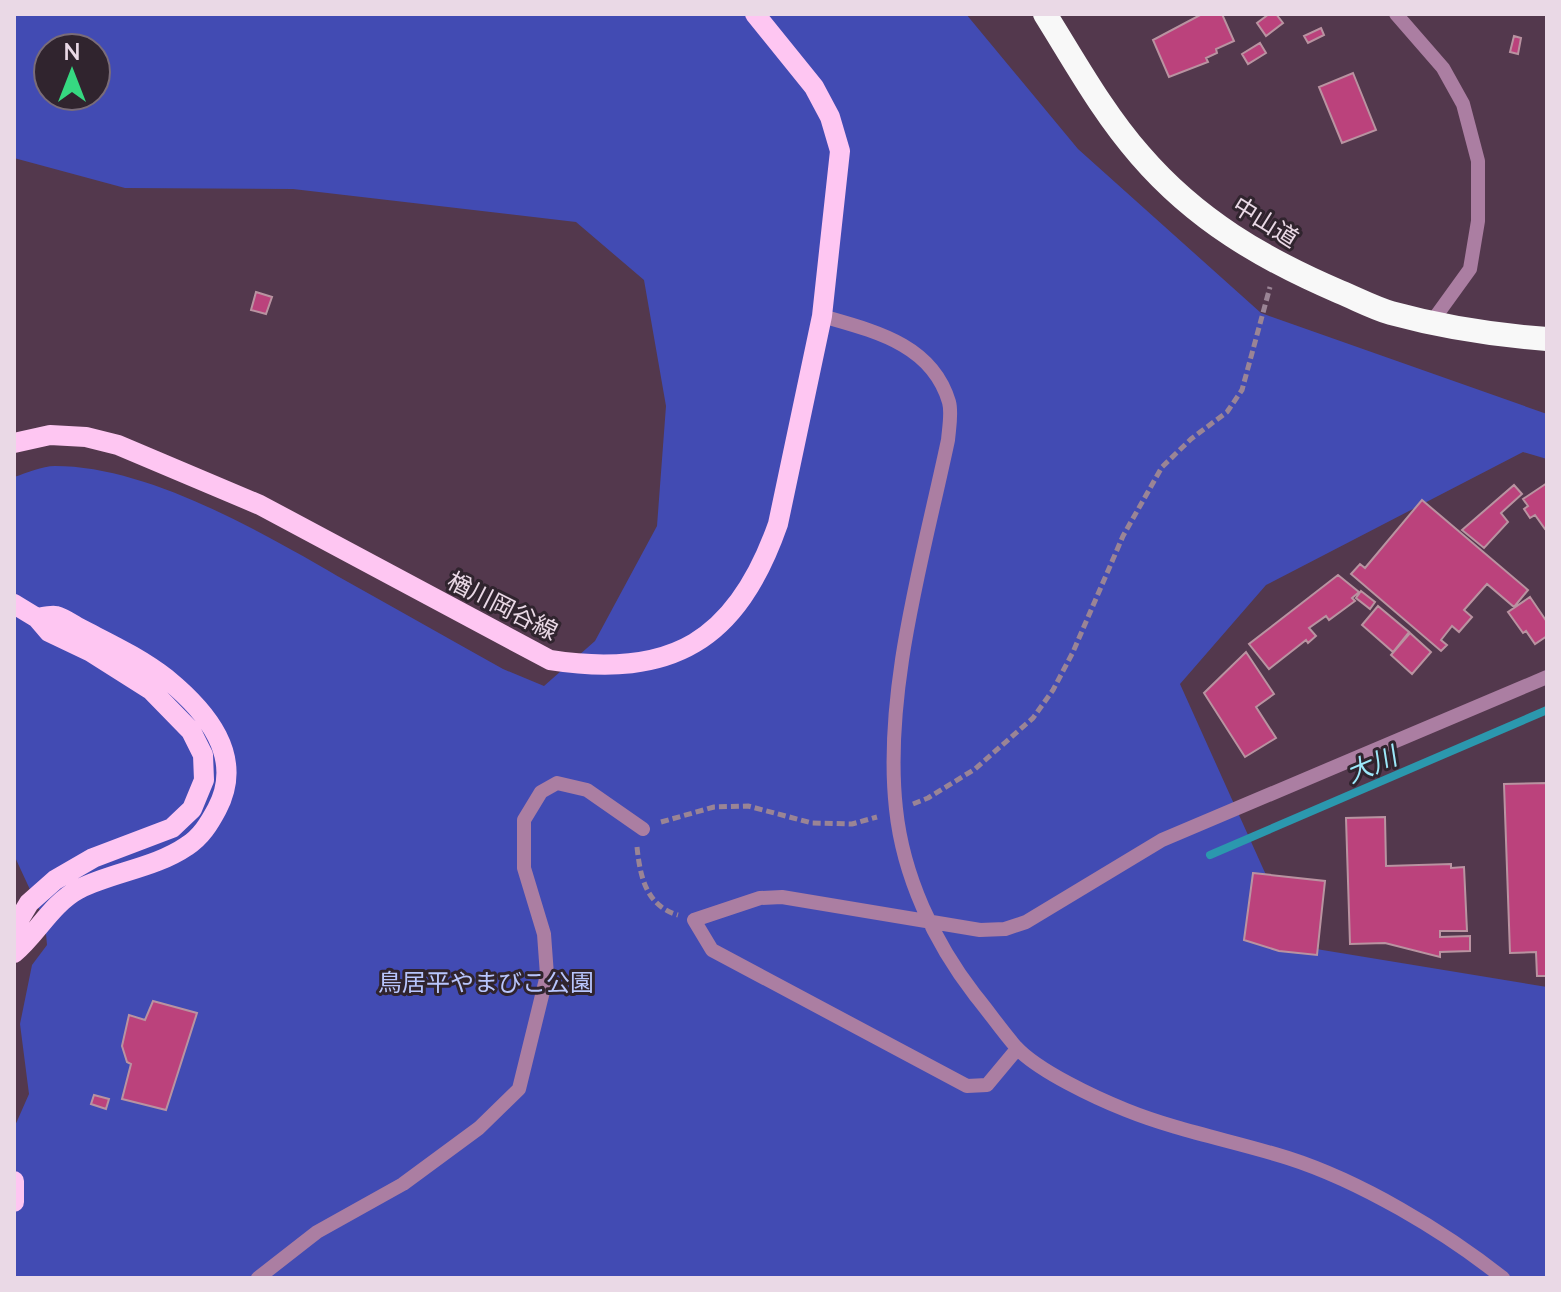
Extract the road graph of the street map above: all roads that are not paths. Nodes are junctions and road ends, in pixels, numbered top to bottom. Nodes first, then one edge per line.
1 (755, 14) edge
2 (1045, 14) edge
3 (1396, 14) edge
4 (822, 316) junction
5 (1431, 323) junction
6 (1547, 339) edge
7 (14, 443) edge
8 (14, 604) edge
9 (37, 618) junction
10 (1547, 677) edge
11 (643, 829) road end
12 (14, 928) edge
13 (14, 953) edge
14 (1017, 1049) junction
15 (14, 1181) edge
16 (14, 1202) edge
17 (258, 1278) edge
18 (1503, 1278) edge

1 - 4 main road, 楢川岡谷線
2 - 5 highway, 中山道
3 - 5 street
4 - 7 main road, 楢川岡谷線
4 - 14 street
5 - 6 highway, 中山道
8 - 9 main road
9 - 12 main road
9 - 13 main road
10 - 14 street
11 - 17 street
14 - 18 street
15 - 16 main road

